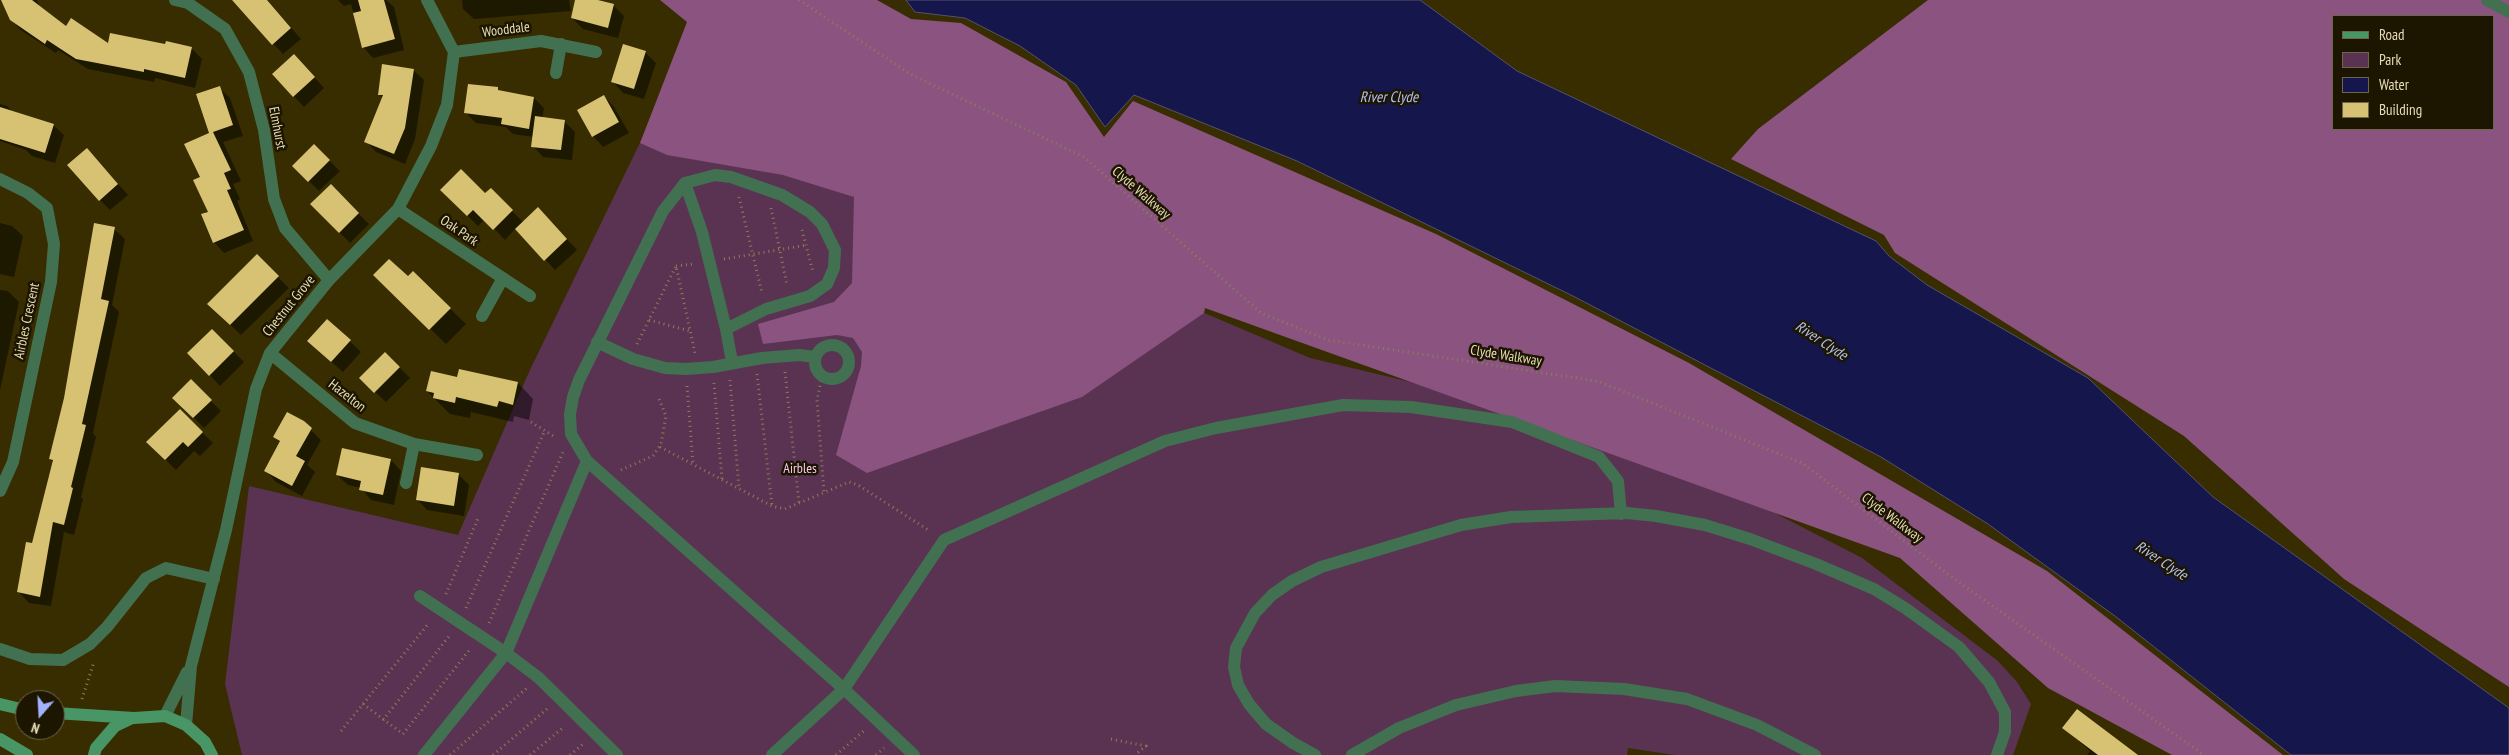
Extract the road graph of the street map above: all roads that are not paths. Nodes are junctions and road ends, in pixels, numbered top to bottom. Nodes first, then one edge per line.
1 (175, 0) edge
2 (427, 0) edge
3 (2487, 0) edge
4 (2509, 12) edge
5 (561, 44) junction
6 (454, 52) junction
7 (596, 52) dead end
8 (556, 73) dead end
9 (0, 179) edge
10 (685, 183) junction
11 (398, 208) junction
12 (503, 278) junction
13 (329, 280) junction
14 (530, 296) dead end
15 (482, 316) dead end
16 (726, 329) junction
17 (597, 342) junction
18 (270, 353) junction
19 (816, 357) junction
20 (731, 363) junction
21 (414, 444) junction
22 (477, 455) dead end
23 (587, 461) junction
24 (406, 483) dead end
25 (0, 491) edge
26 (1621, 514) junction
27 (214, 579) junction
28 (420, 596) dead end
29 (0, 649) edge
30 (506, 653) junction
31 (191, 666) junction
32 (844, 689) junction
33 (0, 704) edge
34 (15, 708) edge
35 (65, 714) edge
36 (165, 716) junction
37 (134, 718) junction
38 (186, 725) junction
39 (0, 739) edge
40 (27, 755) edge
41 (94, 755) edge
42 (212, 755) edge
43 (424, 755) edge
44 (617, 755) edge
45 (772, 755) edge
46 (914, 755) edge
47 (1315, 755) edge
48 (1352, 755) edge
49 (1815, 755) edge
50 (1997, 755) edge

1 - 13 street, Elmhurst
2 - 6 street
3 - 4 street
5 - 6 street, Wooddale
5 - 7 street, Wooddale
5 - 8 street
6 - 11 street, Chestnut Grove
9 - 25 street, Airbles Crescent
10 - 16 street
10 - 16 street
10 - 17 street
11 - 12 street, Oak Park
11 - 13 street, Chestnut Grove
12 - 14 street, Oak Park
12 - 15 street
13 - 18 street, Chestnut Grove
16 - 20 street
17 - 20 street
17 - 23 street
18 - 21 street, Hazelton
18 - 27 street, Chestnut Grove
19 - 19 street
19 - 20 street
21 - 22 street, Hazelton
21 - 24 street
23 - 30 street
23 - 32 street
26 - 32 street
26 - 47 street
26 - 50 street
27 - 29 street
27 - 31 street, Chestnut Grove
28 - 30 street
30 - 43 street
30 - 44 street
31 - 36 street, Chestnut Grove
31 - 38 street, Chestnut Grove
32 - 45 street
32 - 46 street
33 - 34 main road
35 - 37 main road
36 - 37 main road
36 - 38 main road
37 - 41 main road
38 - 42 main road
39 - 40 main road
48 - 49 street

